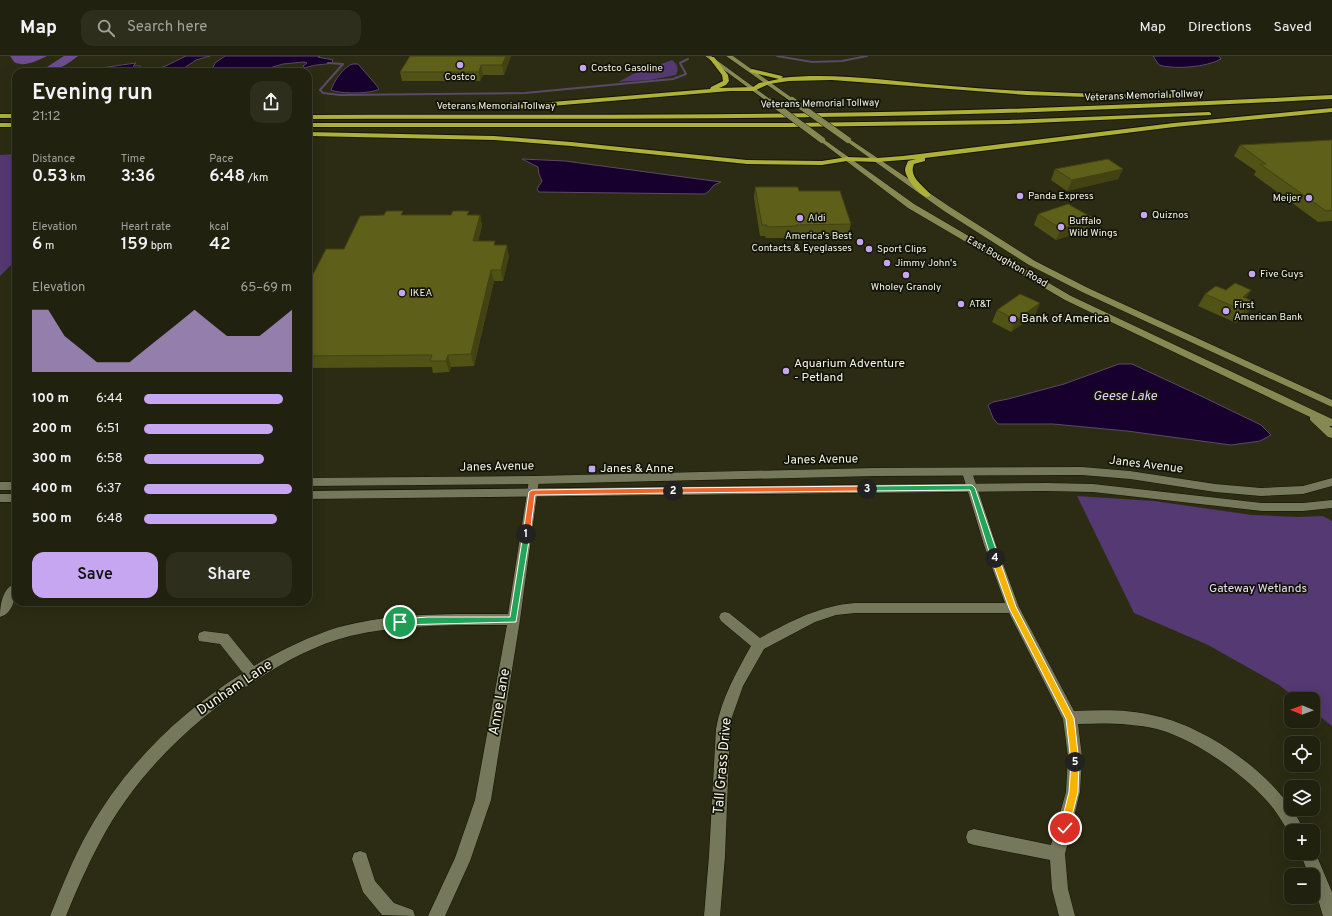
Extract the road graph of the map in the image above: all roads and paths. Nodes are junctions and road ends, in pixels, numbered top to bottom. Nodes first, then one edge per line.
1 (729, 56) edge
2 (710, 57) edge
3 (752, 71) junction
4 (811, 79) junction
5 (768, 82) junction
6 (754, 89) junction
7 (698, 92) junction
8 (1180, 96) dead end
9 (1218, 96) dead end
10 (1332, 96) edge
11 (443, 108) dead end
12 (0, 109) edge
13 (12, 109) edge
14 (372, 109) dead end
15 (403, 109) junction
16 (411, 109) dead end
17 (1332, 109) edge
18 (801, 115) junction
19 (0, 116) edge
20 (12, 116) edge
21 (312, 117) edge
22 (0, 125) edge
23 (12, 125) edge
24 (312, 125) edge
25 (791, 125) junction
26 (0, 133) edge
27 (11, 133) dead end
28 (312, 133) edge
29 (312, 133) edge
30 (940, 154) junction
31 (847, 159) junction
32 (877, 160) junction
33 (927, 195) junction
34 (1332, 404) edge
35 (1303, 409) junction
36 (1332, 423) edge
37 (1332, 434) edge
38 (967, 472) junction
39 (312, 482) edge
40 (1332, 482) edge
41 (0, 486) edge
42 (12, 486) edge
43 (533, 486) junction
44 (972, 488) junction
45 (312, 495) edge
46 (0, 498) edge
47 (12, 498) edge
48 (1332, 504) edge
49 (12, 594) edge
50 (1013, 608) junction
51 (0, 612) edge
52 (725, 617) dead end
53 (514, 620) junction
54 (204, 636) dead end
55 (759, 645) junction
56 (252, 674) junction
57 (1070, 718) junction
58 (1292, 824) edge
59 (974, 837) dead end
60 (1057, 854) junction
61 (360, 859) dead end
62 (1311, 860) edge
63 (58, 916) edge
64 (407, 916) edge
65 (436, 916) edge
66 (712, 916) edge
67 (1067, 916) edge
68 (1331, 916) edge

1 - 3 main road, East Boughton Road
2 - 6 main road, East Boughton Road
2 - 7 highway
3 - 4 highway
3 - 5 main road, East Boughton Road
4 - 5 highway
4 - 8 highway
5 - 6 highway
5 - 32 main road, East Boughton Road, bridge
6 - 7 highway
6 - 31 main road, East Boughton Road, bridge
7 - 11 highway
9 - 10 highway
10 - 18 highway, Veterans Memorial Tollway
12 - 13 highway
14 - 15 highway
15 - 16 highway
15 - 18 highway
17 - 25 highway, Veterans Memorial Tollway
17 - 30 highway
18 - 21 highway, Veterans Memorial Tollway
19 - 20 highway
22 - 23 highway
24 - 25 highway, Veterans Memorial Tollway
25 - 28 highway
26 - 27 highway
29 - 31 highway
30 - 32 highway
30 - 33 highway
31 - 32 highway
31 - 35 main road, East Boughton Road
32 - 33 main road, East Boughton Road
33 - 34 main road, East Boughton Road
35 - 36 main road, East Boughton Road
35 - 37 main road
38 - 40 street, Janes Avenue
38 - 43 street, Janes Avenue
38 - 44 street
39 - 43 street, Janes Avenue
41 - 42 street
43 - 44 street, Janes Avenue
43 - 45 street, Janes Avenue
43 - 53 street, Anne Lane
44 - 48 street, Janes Avenue
44 - 50 street
46 - 47 street
49 - 51 street
50 - 55 street
50 - 57 street
52 - 55 street
53 - 56 street, Dunham Lane
53 - 65 street, Anne Lane
54 - 56 street
55 - 66 street, Tall Grass Drive
56 - 63 street, Dunham Lane
57 - 58 street
57 - 60 street
59 - 60 street
60 - 67 street
61 - 64 street
62 - 68 street

